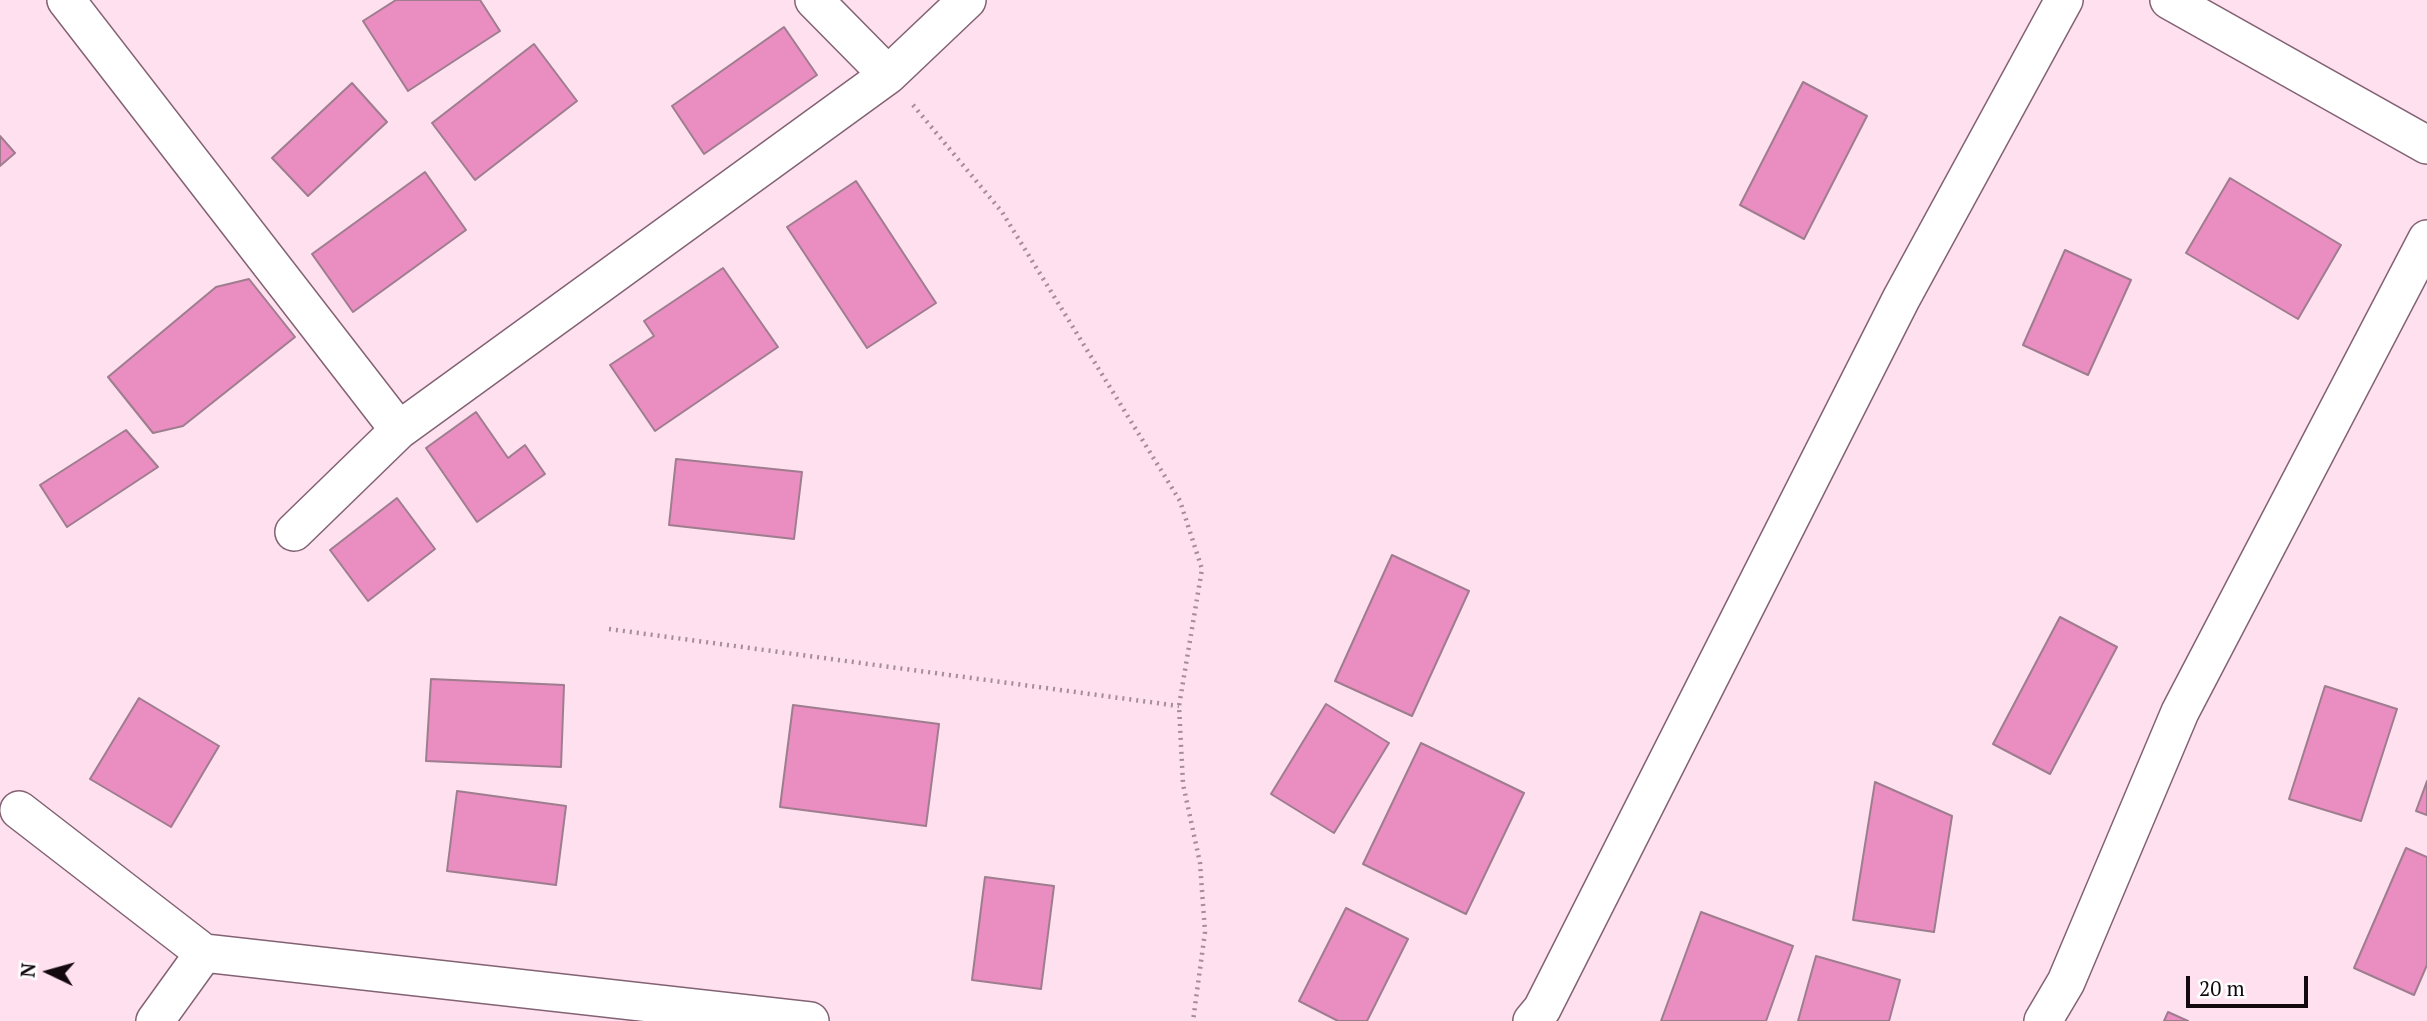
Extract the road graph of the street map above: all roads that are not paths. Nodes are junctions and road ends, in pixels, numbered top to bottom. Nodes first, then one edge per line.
1 (66, 0) edge
2 (814, 0) edge
3 (967, 0) edge
4 (2064, 0) edge
5 (2169, 0) edge
6 (888, 75) junction
7 (2427, 145) edge
8 (2427, 239) edge
9 (398, 429) junction
10 (294, 531) dead end
11 (19, 810) dead end
12 (204, 953) junction
13 (156, 1021) edge
14 (810, 1021) edge
15 (1532, 1021) edge
16 (2043, 1021) edge

1 - 9 street
2 - 6 street
3 - 6 street
4 - 15 street
5 - 7 street
6 - 9 street
8 - 16 street
9 - 10 street
11 - 12 street
12 - 13 street
12 - 14 street

